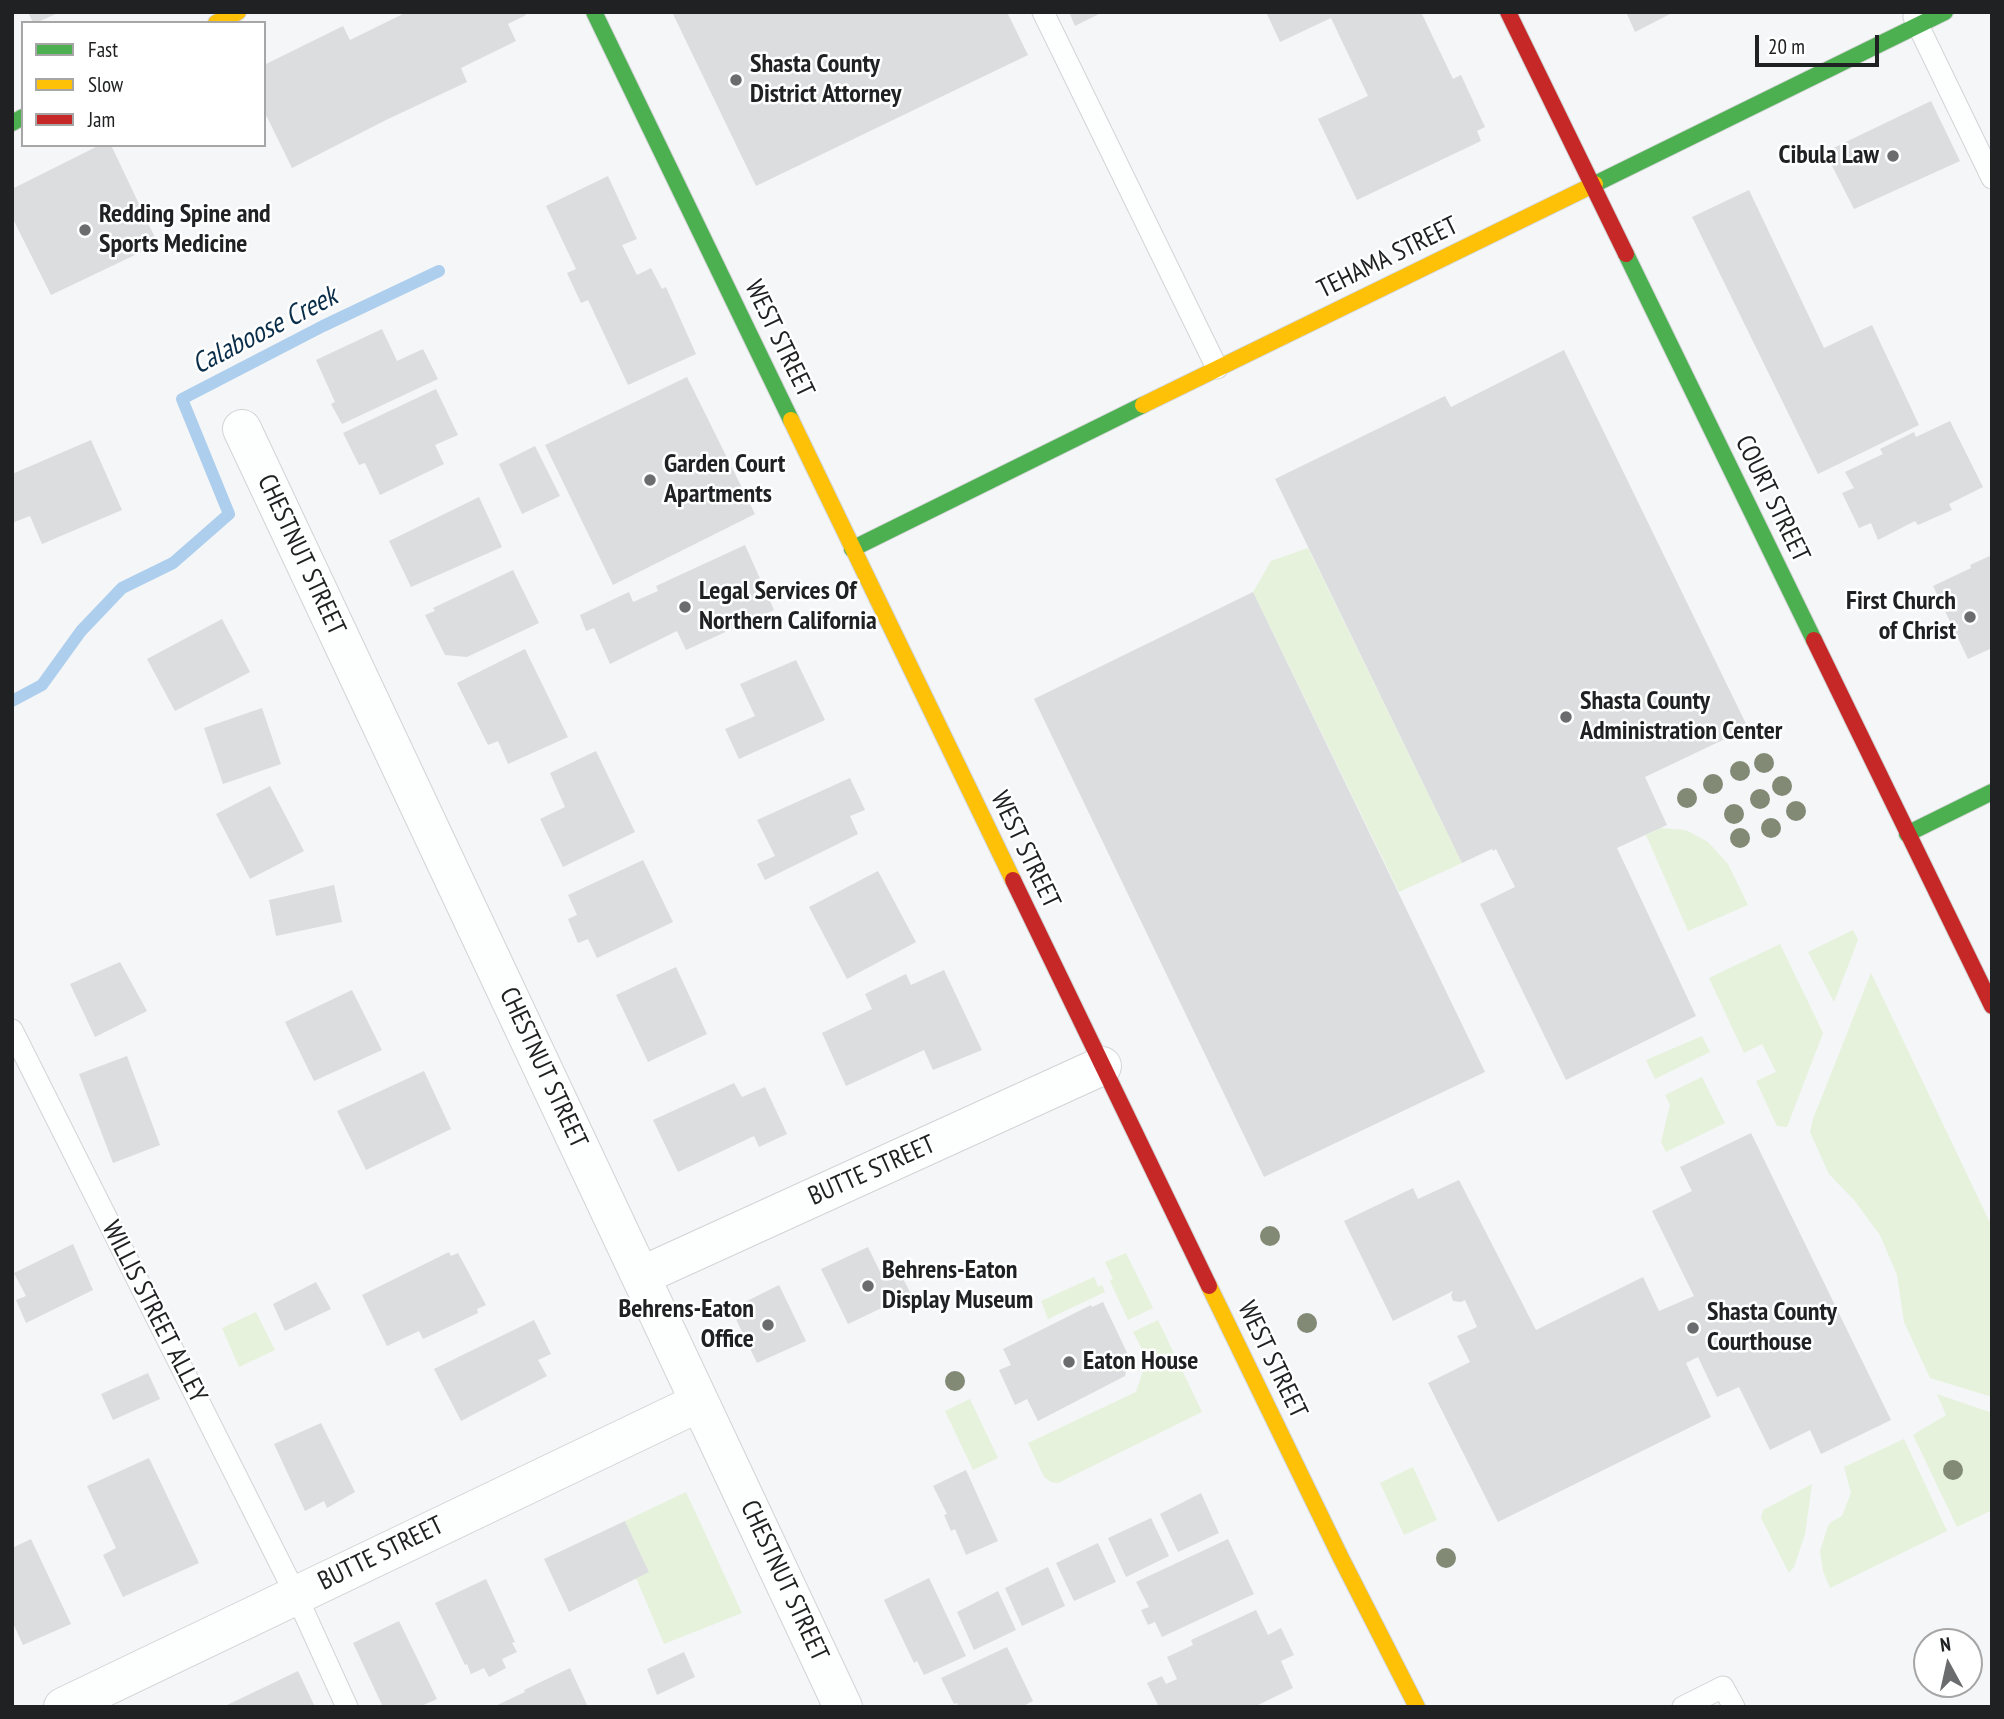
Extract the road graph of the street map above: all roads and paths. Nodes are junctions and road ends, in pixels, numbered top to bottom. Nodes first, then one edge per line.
1 (237, 12) edge
2 (594, 12) edge
3 (1043, 12) edge
4 (1508, 12) edge
5 (1945, 12) edge
6 (1915, 19) edge
7 (220, 21) edge
8 (1992, 178) edge
9 (1593, 186) junction
10 (1217, 368) junction
11 (242, 429) dead end
12 (852, 549) junction
13 (1992, 792) edge
14 (1907, 834) junction
15 (1992, 1006) edge
16 (12, 1030) edge
17 (1102, 1066) junction
18 (641, 1276) junction
19 (698, 1403) junction
20 (296, 1595) junction
21 (64, 1707) edge
22 (347, 1707) edge
23 (843, 1707) edge
24 (1417, 1707) edge
25 (1683, 1707) edge
26 (1734, 1707) edge

1 - 7 street
2 - 12 street, WEST STREET
3 - 10 lane
4 - 9 street, COURT STREET
5 - 6 street, TEHAMA STREET
6 - 8 lane
6 - 9 street, TEHAMA STREET
9 - 10 street, TEHAMA STREET
9 - 14 street, COURT STREET
10 - 12 street, TEHAMA STREET
11 - 18 street, CHESTNUT STREET
12 - 17 street, WEST STREET
13 - 14 street
14 - 15 street, COURT STREET
16 - 20 lane, WILLIS STREET ALLEY
17 - 18 street, BUTTE STREET
17 - 24 street, WEST STREET
18 - 19 street, CHESTNUT STREET
19 - 20 street, BUTTE STREET
19 - 23 street, CHESTNUT STREET
20 - 21 street, BUTTE STREET
20 - 22 lane, WILLIS STREET ALLEY
25 - 26 lane

